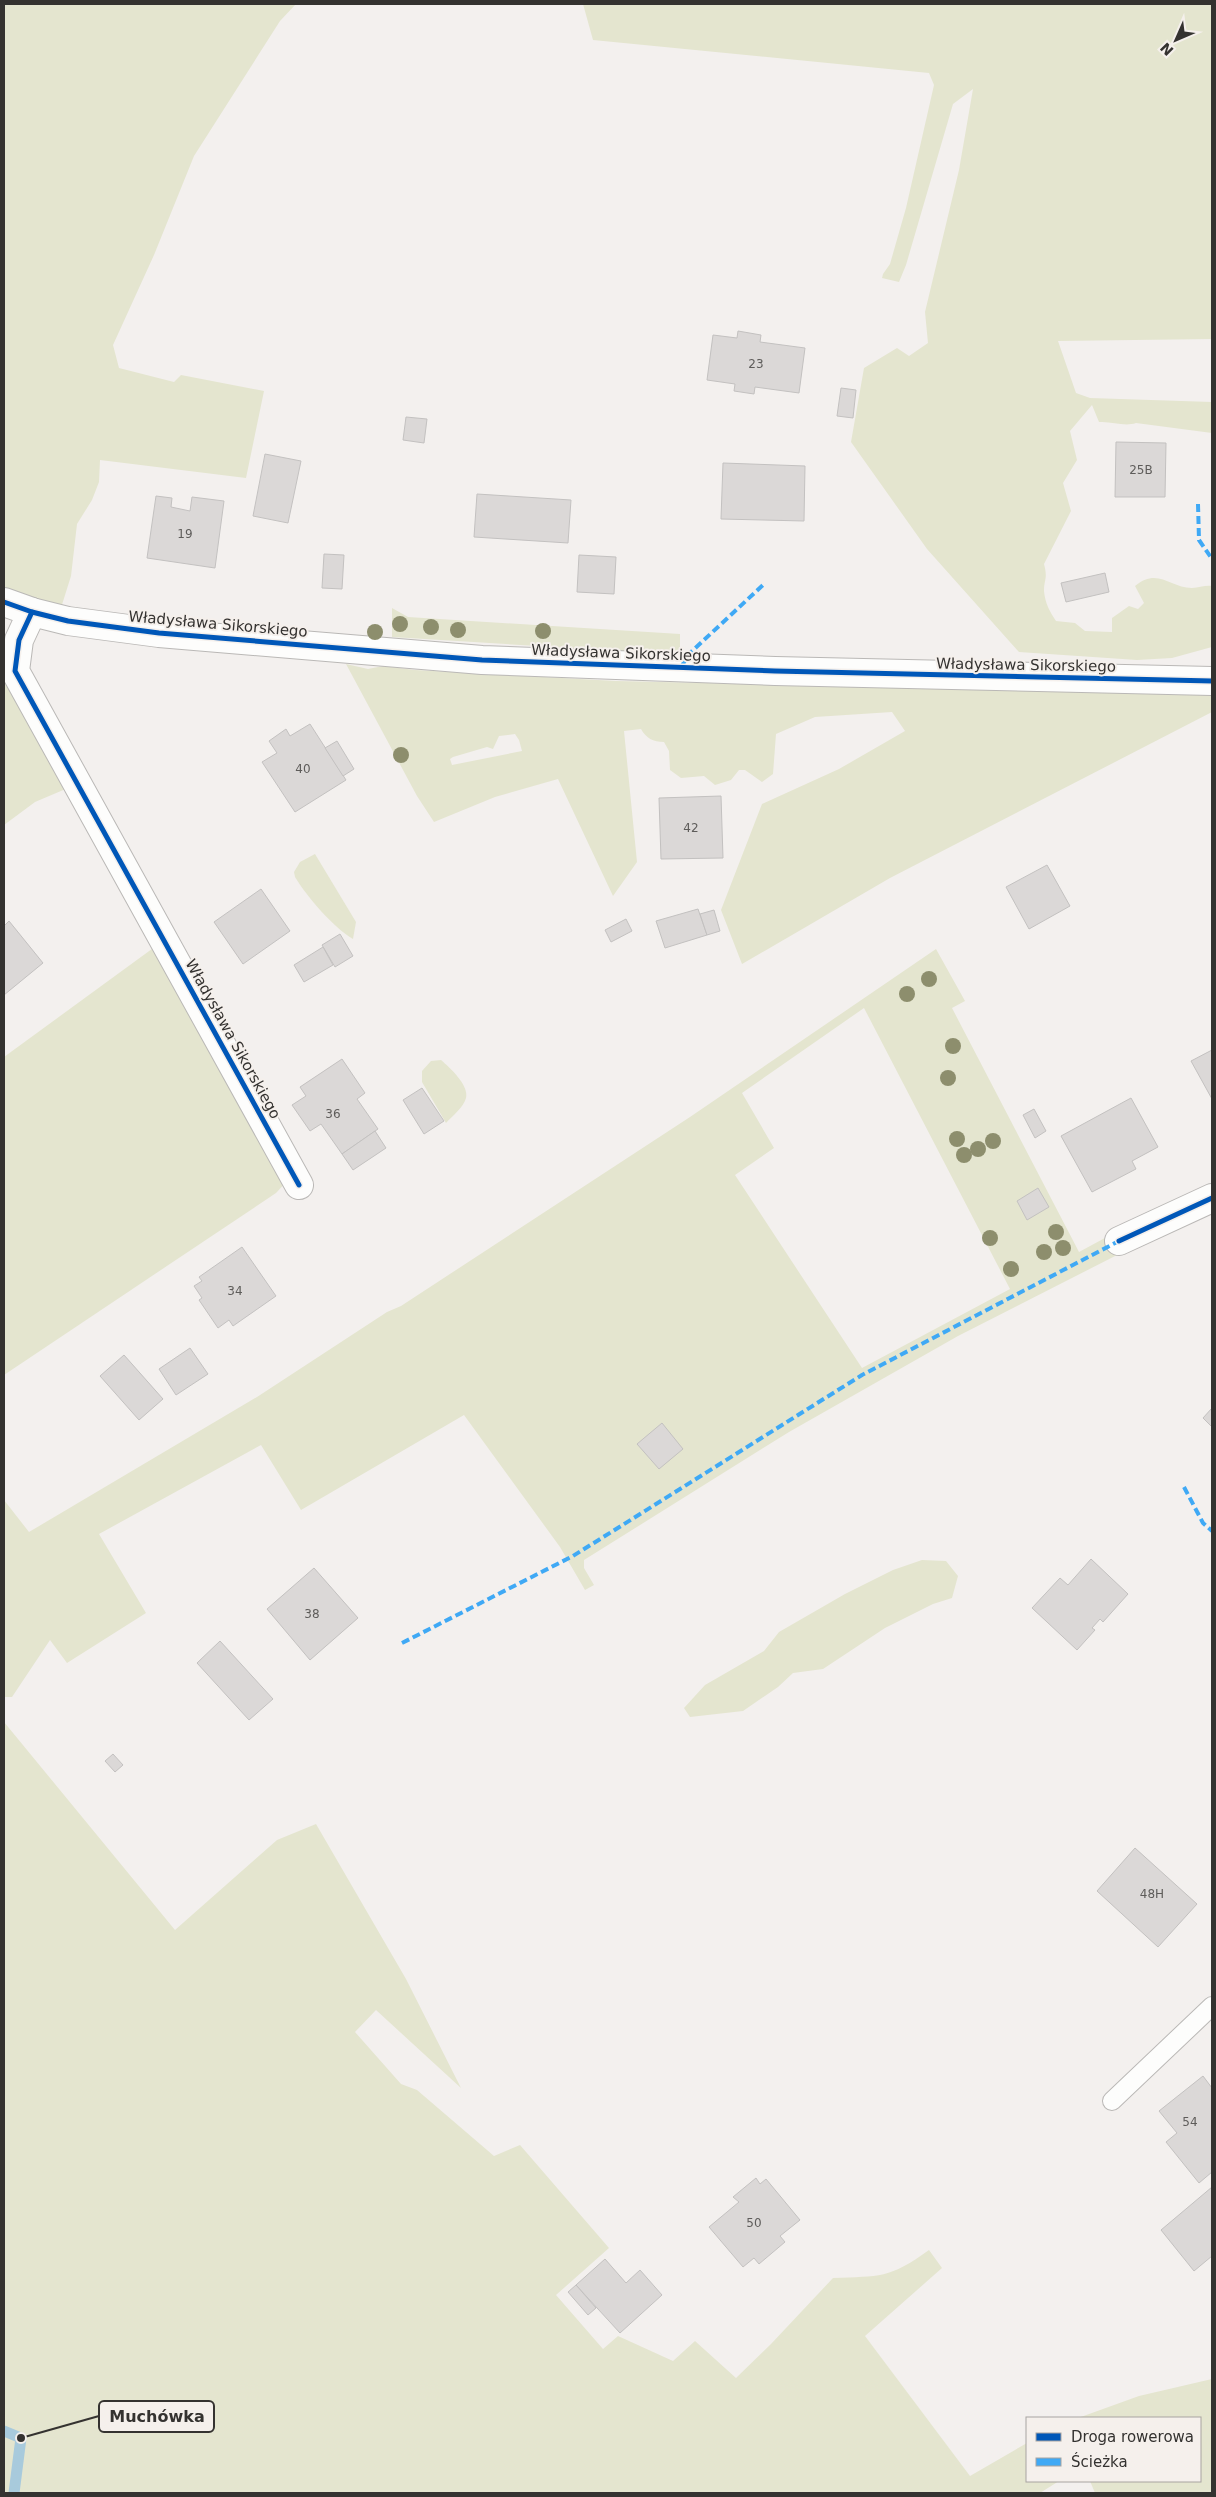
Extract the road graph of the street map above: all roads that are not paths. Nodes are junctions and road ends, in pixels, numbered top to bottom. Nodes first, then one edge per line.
1 (4, 602) edge
2 (32, 612) junction
3 (1212, 681) edge
4 (299, 1185) dead end
5 (1212, 1198) edge
6 (1119, 1241) dead end
7 (1212, 2006) edge
8 (1112, 2101) dead end

1 - 2 street, Władysława Sikorskiego
2 - 3 street, Władysława Sikorskiego
2 - 4 street, Władysława Sikorskiego
5 - 6 street
7 - 8 lane

